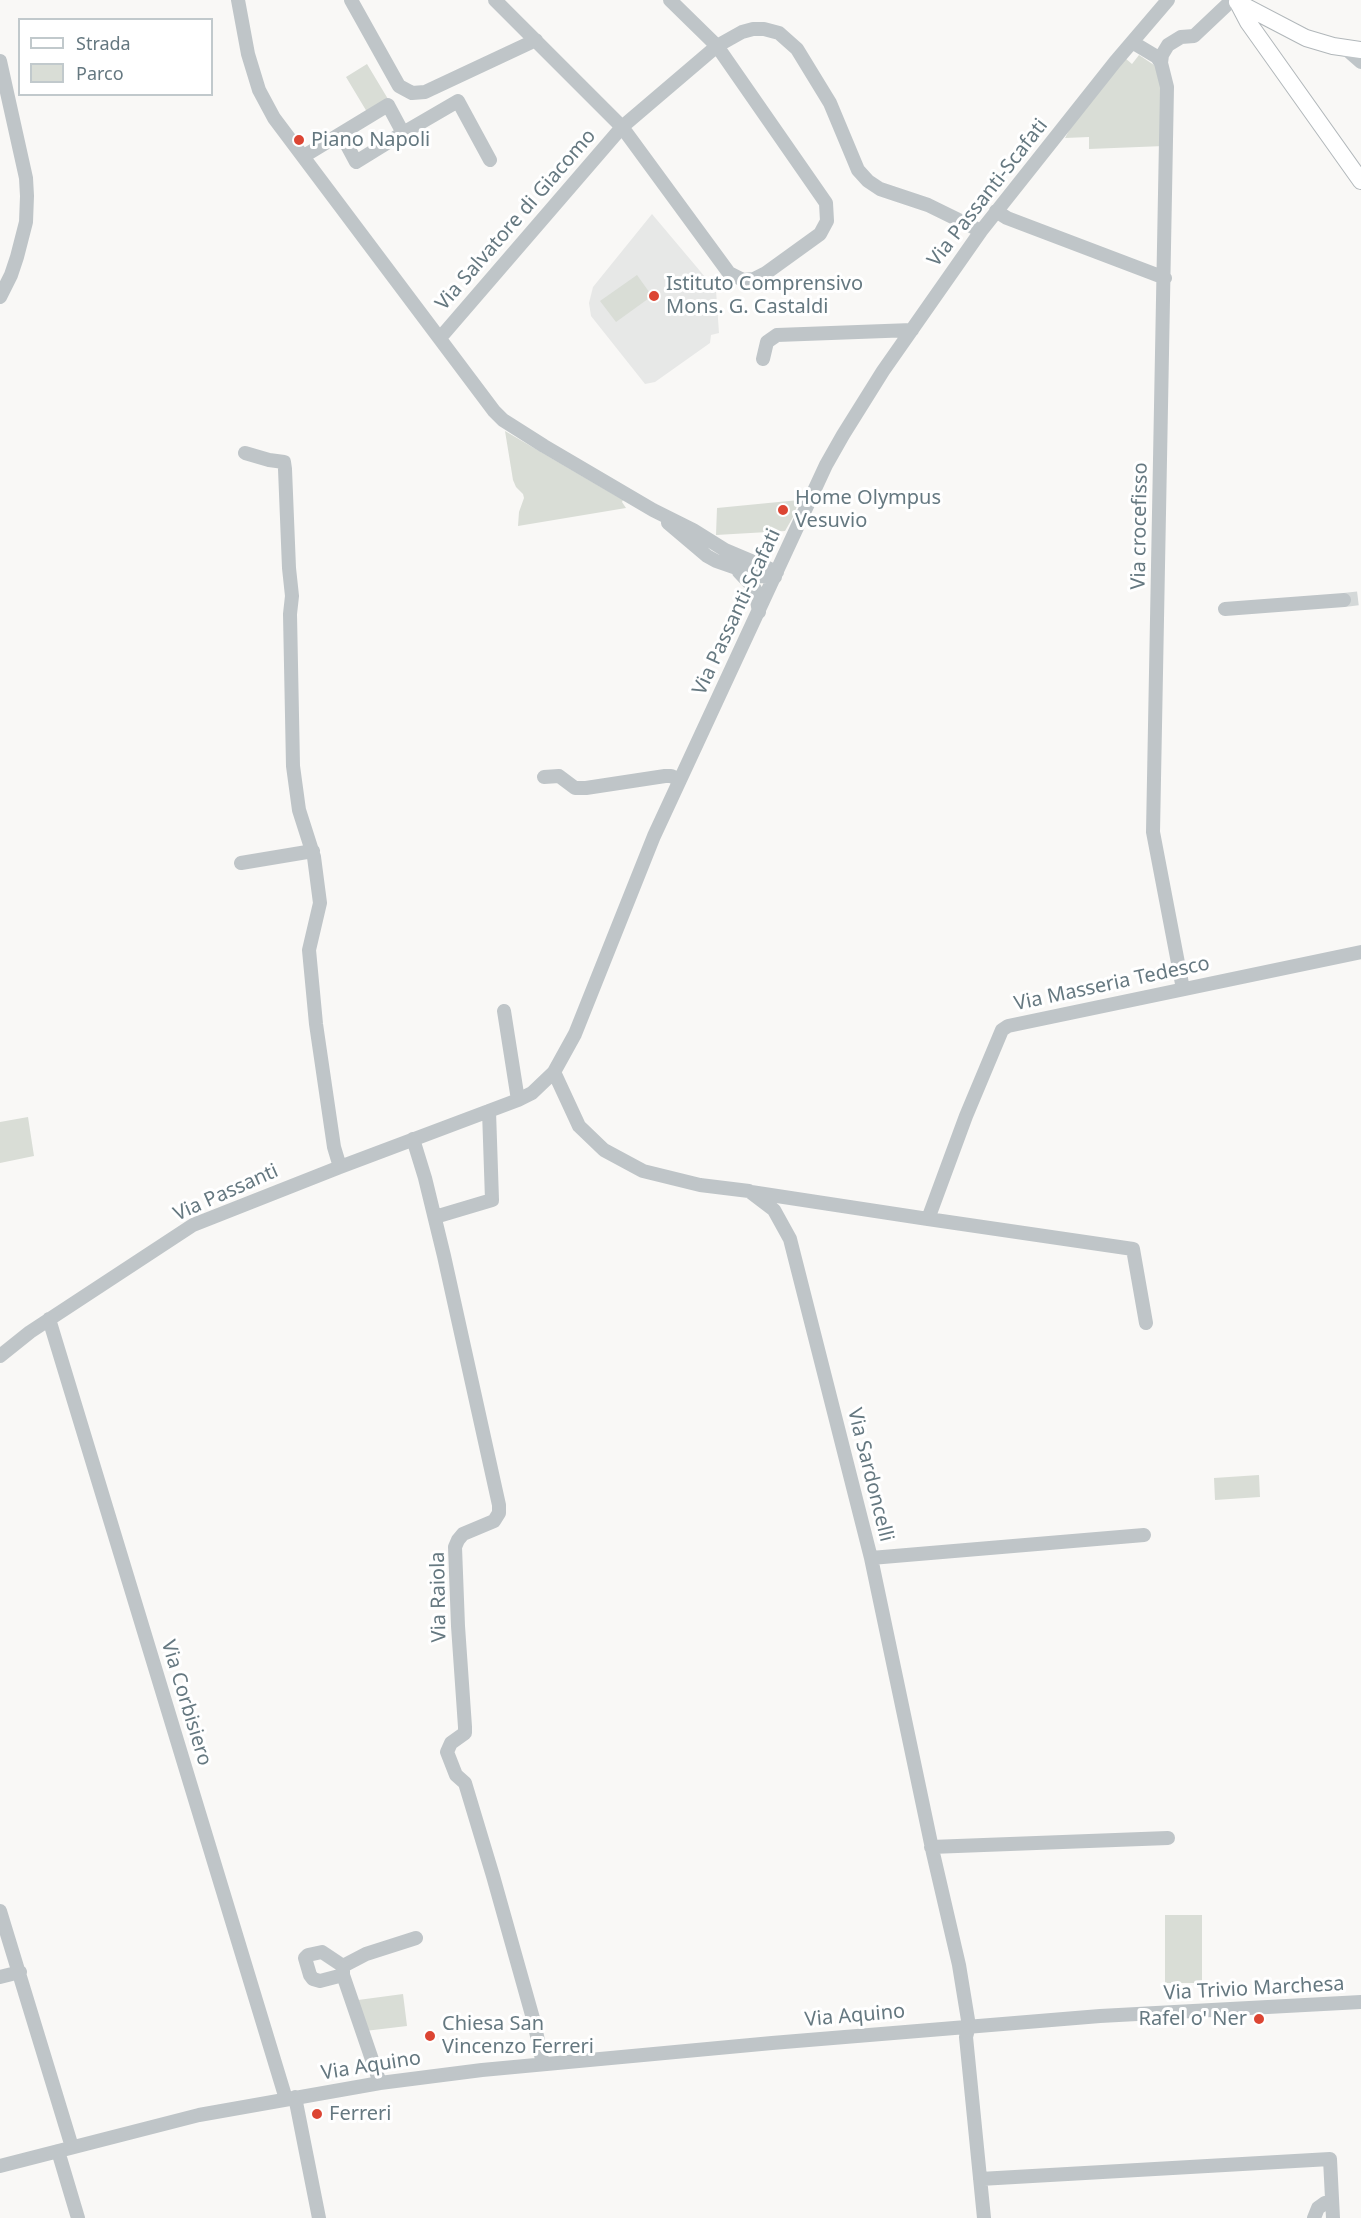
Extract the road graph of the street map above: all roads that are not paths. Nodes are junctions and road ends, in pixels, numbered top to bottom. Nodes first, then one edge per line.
1 (238, 0) edge
2 (351, 0) edge
3 (495, 0) edge
4 (670, 0) edge
5 (1168, 0) edge
6 (1231, 1) edge
7 (536, 40) junction
8 (1132, 42) junction
9 (717, 46) junction
10 (1353, 49) edge
11 (0, 61) edge
12 (1361, 62) edge
13 (1161, 63) junction
14 (622, 127) junction
15 (403, 133) junction
16 (341, 134) junction
17 (304, 156) junction
18 (490, 160) dead end
19 (1361, 181) edge
20 (996, 212) junction
21 (981, 231) junction
22 (1165, 278) junction
23 (0, 297) edge
24 (912, 330) junction
25 (440, 338) junction
26 (763, 359) dead end
27 (245, 453) dead end
28 (653, 510) junction
29 (736, 568) junction
30 (776, 574) junction
31 (1344, 600) tunnel mouth
32 (1225, 609) dead end
33 (759, 612) junction
34 (544, 777) dead end
35 (680, 780) junction
36 (312, 851) junction
37 (241, 863) dead end
38 (1361, 952) edge
39 (1183, 989) junction
40 (504, 1011) dead end
41 (554, 1072) junction
42 (518, 1100) junction
43 (489, 1111) junction
44 (457, 1122) joint
45 (413, 1139) junction
46 (340, 1167) junction
47 (749, 1191) junction
48 (435, 1217) junction
49 (928, 1220) junction
50 (49, 1319) junction
51 (1146, 1323) dead end
52 (0, 1356) edge
53 (1144, 1535) dead end
54 (871, 1558) junction
55 (1168, 1838) dead end
56 (931, 1847) junction
57 (0, 1911) edge
58 (416, 1938) dead end
59 (20, 1972) junction
60 (0, 1977) edge
61 (1361, 2002) edge
62 (969, 2026) junction
63 (543, 2064) junction
64 (380, 2083) junction
65 (290, 2098) junction
66 (72, 2147) junction
67 (58, 2151) junction
68 (0, 2166) edge
69 (981, 2179) junction
70 (1332, 2202) junction
71 (78, 2218) edge
72 (319, 2218) edge
73 (984, 2218) edge
74 (1314, 2218) edge
75 (1333, 2218) edge

1 - 17 street
2 - 7 street
3 - 7 street, Via Salvatore di Giacomo
4 - 9 street, Via Salvatore di Giacomo
5 - 8 street, Via Passanti-Scafati
6 - 10 main road
6 - 13 street
6 - 19 main road
7 - 14 street, Via Salvatore di Giacomo
8 - 13 street
8 - 20 street, Via Passanti-Scafati
9 - 14 street, Via Salvatore di Giacomo
9 - 14 street, Via Salvatore di Giacomo
9 - 21 street, Via Salvatore di Giacomo
10 - 12 street
11 - 23 street
13 - 22 street, Via crocefisso
14 - 25 street, Via Salvatore di Giacomo
15 - 16 street
15 - 16 street
15 - 18 street
16 - 17 street
17 - 25 street
20 - 21 street, Via Passanti-Scafati
20 - 22 street
21 - 24 street, Via Passanti-Scafati
22 - 39 street, Via crocefisso
24 - 26 street
24 - 30 street, Via Passanti-Scafati
25 - 28 street
27 - 36 street
28 - 29 street
28 - 30 street
29 - 30 street
29 - 33 street
30 - 33 street, Via Passanti-Scafati
31 - 32 street
33 - 35 street, Via Passanti-Scafati
34 - 35 street
35 - 41 street, Via Passanti-Scafati
36 - 37 street
36 - 46 street
38 - 39 street, Via Masseria Tedesco
39 - 49 street, Via Masseria Tedesco
40 - 42 street
41 - 42 street, Via Passanti-Scafati
41 - 47 street
42 - 43 street, Via Passanti-Scafati
43 - 44 street, Via Passanti-Scafati
43 - 48 street
44 - 45 street, Via Passanti
45 - 46 street, Via Passanti
45 - 48 street, Via Raiola
46 - 50 street, Via Passanti
47 - 49 street
47 - 54 street, Via Sardoncelli
48 - 63 street, Via Raiola
49 - 51 street
50 - 52 street, Via Passanti
50 - 65 street, Via Corbisiero
53 - 54 street
54 - 56 street, Via Sardoncelli
55 - 56 street
56 - 62 street, Via Sardoncelli
57 - 59 street
58 - 64 street
59 - 60 street
59 - 66 street
61 - 62 street, Via Trivio Marchesa
62 - 63 street, Via Aquino
62 - 69 street, Via Sardoncelli
63 - 64 street, Via Aquino
64 - 65 street, Via Aquino
65 - 66 street, Via Aquino
65 - 72 street, Via Corbisiero
66 - 67 street, Via Aquino
67 - 68 street, Via Aquino
67 - 71 street
69 - 70 street
69 - 73 street, Via Sardoncelli
70 - 74 street
70 - 75 street

